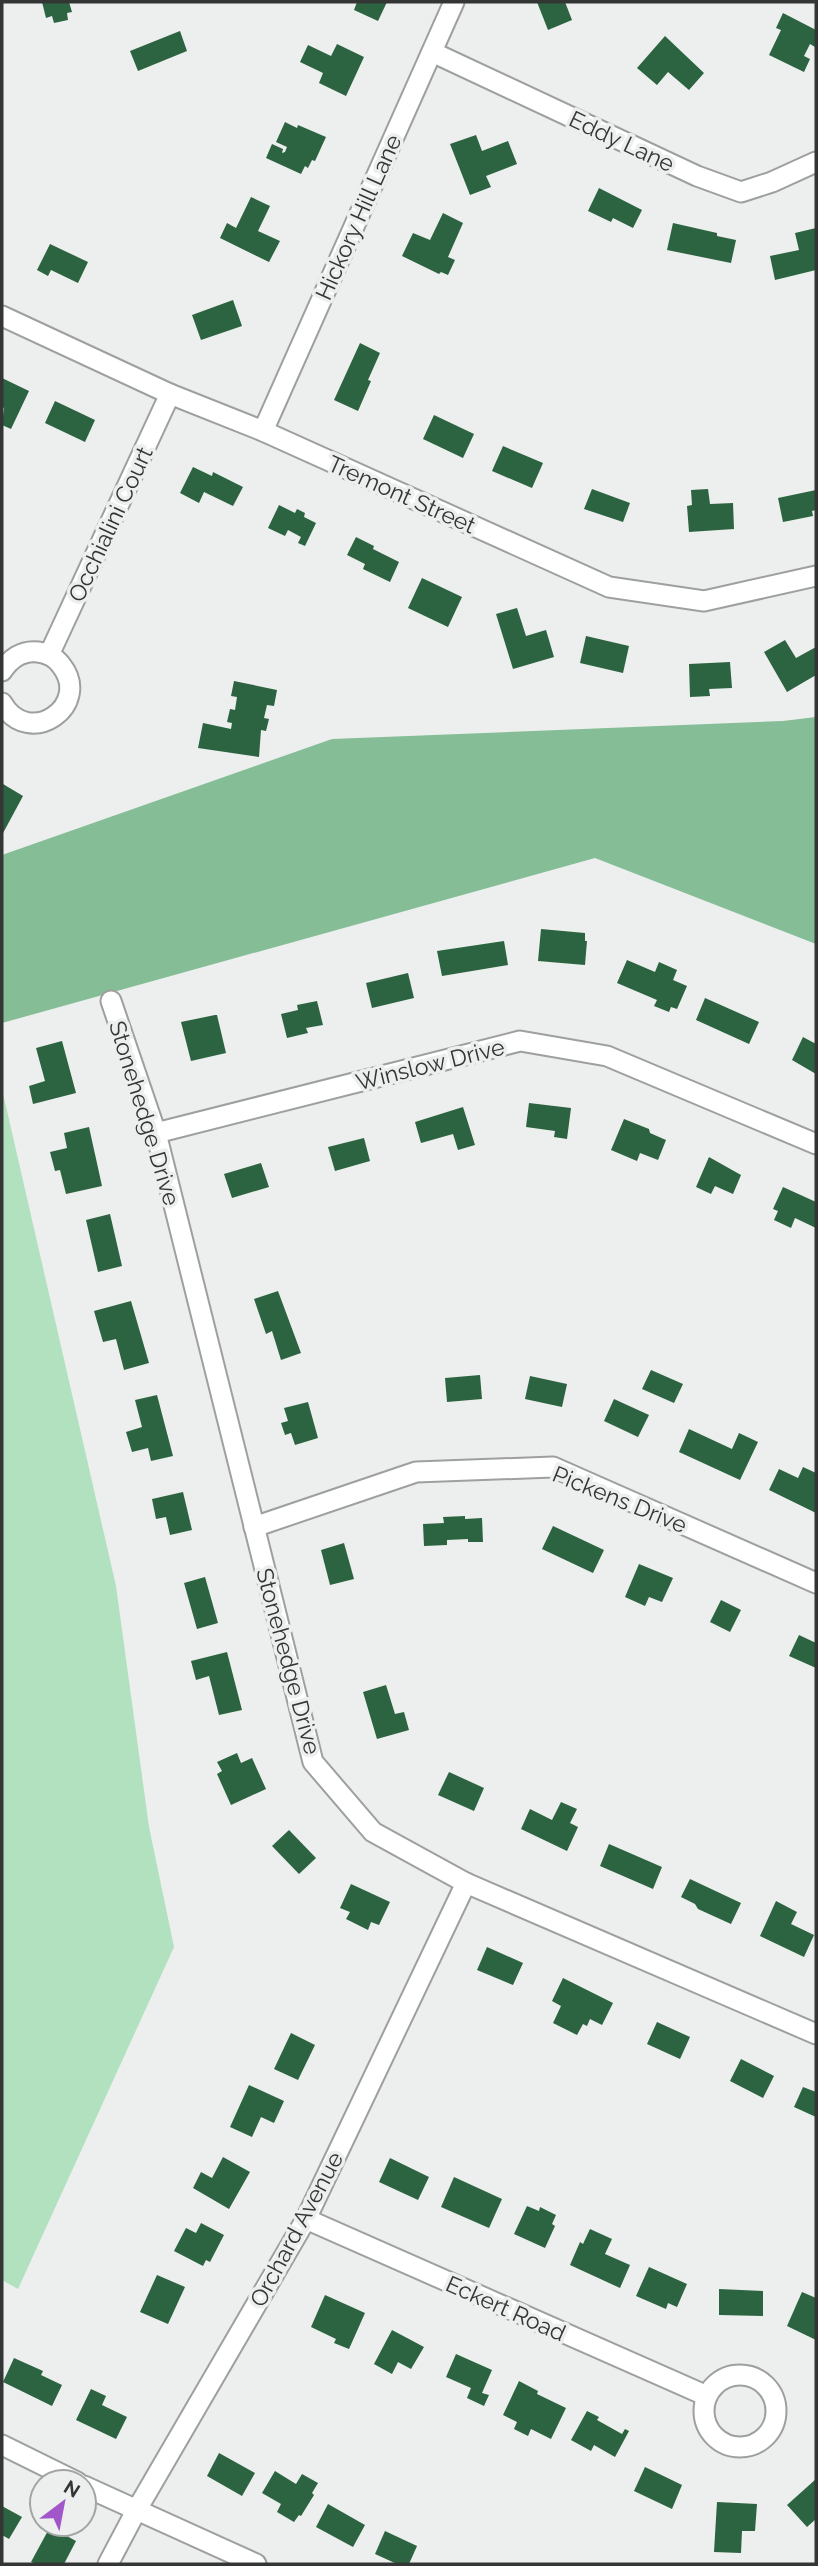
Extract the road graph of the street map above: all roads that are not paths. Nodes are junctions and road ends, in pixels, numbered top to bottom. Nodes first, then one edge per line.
1 (454, 2) edge
2 (432, 52) junction
3 (816, 162) edge
4 (2, 316) edge
5 (170, 394) junction
6 (262, 431) junction
7 (816, 576) edge
8 (49, 655) junction
9 (2, 671) edge
10 (2, 703) edge
11 (111, 1001) dead end
12 (156, 1133) junction
13 (816, 1144) edge
14 (254, 1527) junction
15 (816, 1583) edge
16 (466, 1883) junction
17 (816, 2034) edge
18 (306, 2219) junction
19 (707, 2396) dead end
20 (2, 2445) edge
21 (49, 2468) edge
22 (98, 2493) edge
23 (136, 2511) junction
24 (108, 2564) edge
25 (256, 2564) edge

1 - 2 street, Hickory Hill Lane
2 - 3 street, Eddy Lane
2 - 6 street, Hickory Hill Lane
4 - 5 street, Tremont Street
5 - 6 street, Tremont Street
5 - 8 street, Occhialini Court
6 - 7 street, Tremont Street
8 - 9 street
8 - 10 street
11 - 12 street, Stonehedge Drive
12 - 13 street, Winslow Drive
12 - 14 street, Stonehedge Drive
14 - 15 street, Pickens Drive
14 - 16 street, Stonehedge Drive
16 - 17 street, Stonehedge Drive
16 - 18 street, Orchard Avenue
18 - 19 street, Eckert Road
18 - 23 street, Orchard Avenue
20 - 21 street
22 - 23 street
23 - 24 street, Orchard Avenue
23 - 25 street

